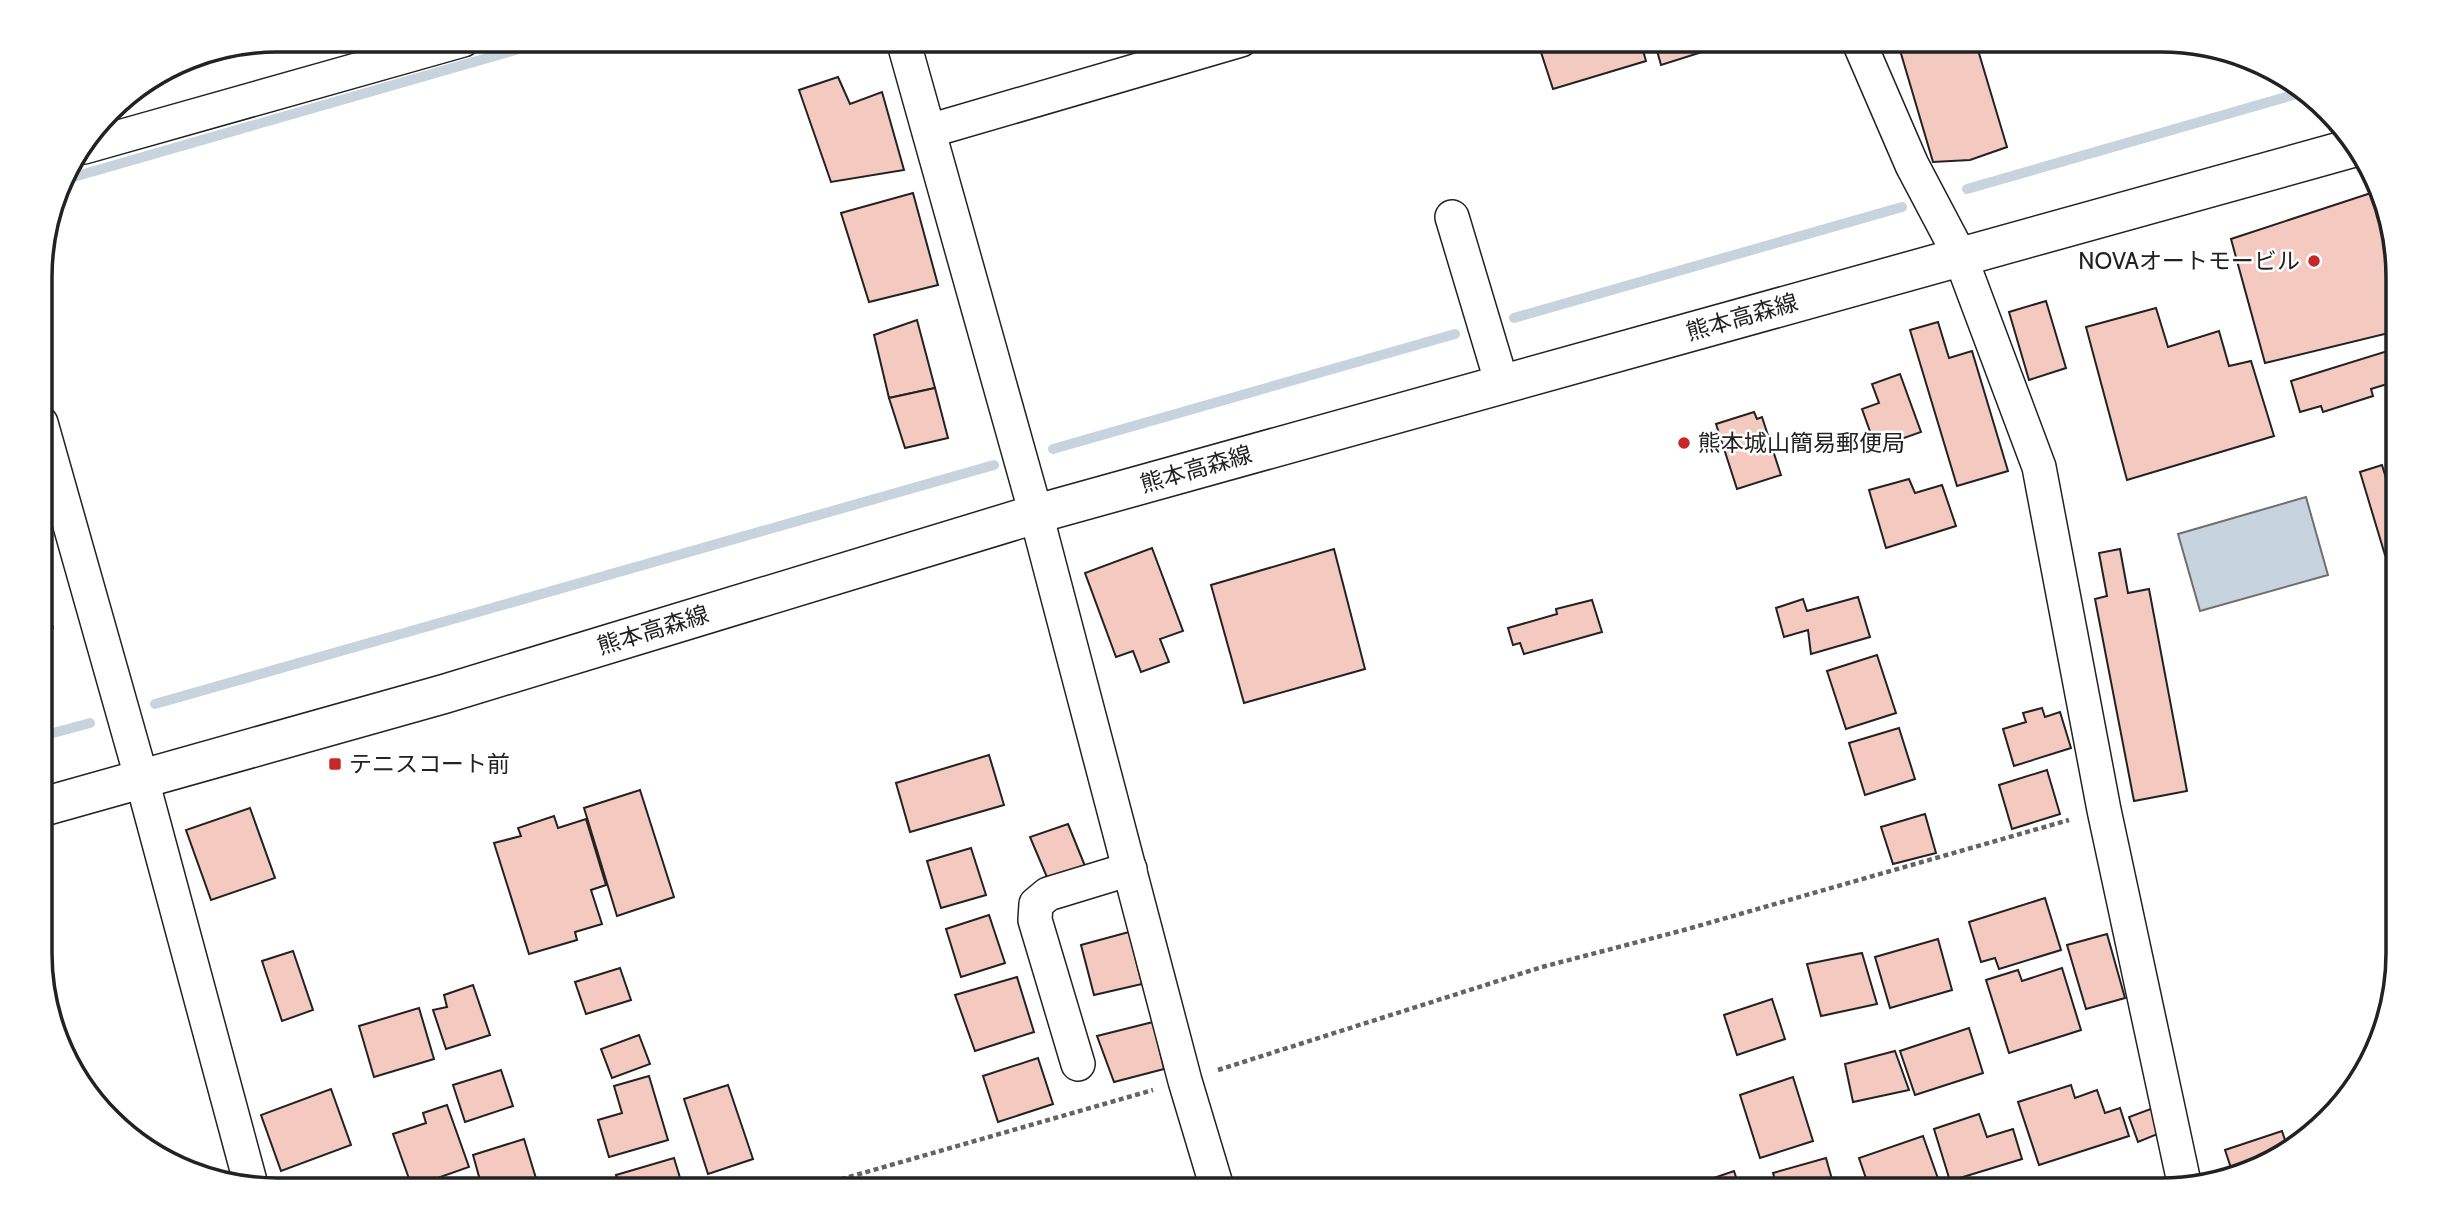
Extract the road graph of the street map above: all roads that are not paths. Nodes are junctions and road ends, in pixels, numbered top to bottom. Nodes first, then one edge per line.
1 (421, 52) edge
2 (906, 52) edge
3 (1200, 52) edge
4 (1863, 52) edge
5 (929, 131) junction
6 (97, 144) edge
7 (2346, 150) edge
8 (1452, 217) dead end
9 (1960, 256) junction
10 (1502, 384) junction
11 (53, 464) edge
12 (1037, 514) junction
13 (142, 779) junction
14 (52, 804) edge
15 (1130, 869) junction
16 (1078, 1064) dead end
17 (246, 1176) edge
18 (2184, 1177) edge
19 (1215, 1178) edge

1 - 6 street
2 - 5 street
3 - 5 street
4 - 9 street
5 - 12 street
7 - 9 main road, 熊本高森線
8 - 10 street
9 - 10 main road, 熊本高森線
9 - 18 street
10 - 12 main road, 熊本高森線
11 - 13 street
12 - 13 main road, 熊本高森線
12 - 15 street
13 - 14 main road, 熊本高森線
13 - 17 street
15 - 16 street
15 - 19 street

